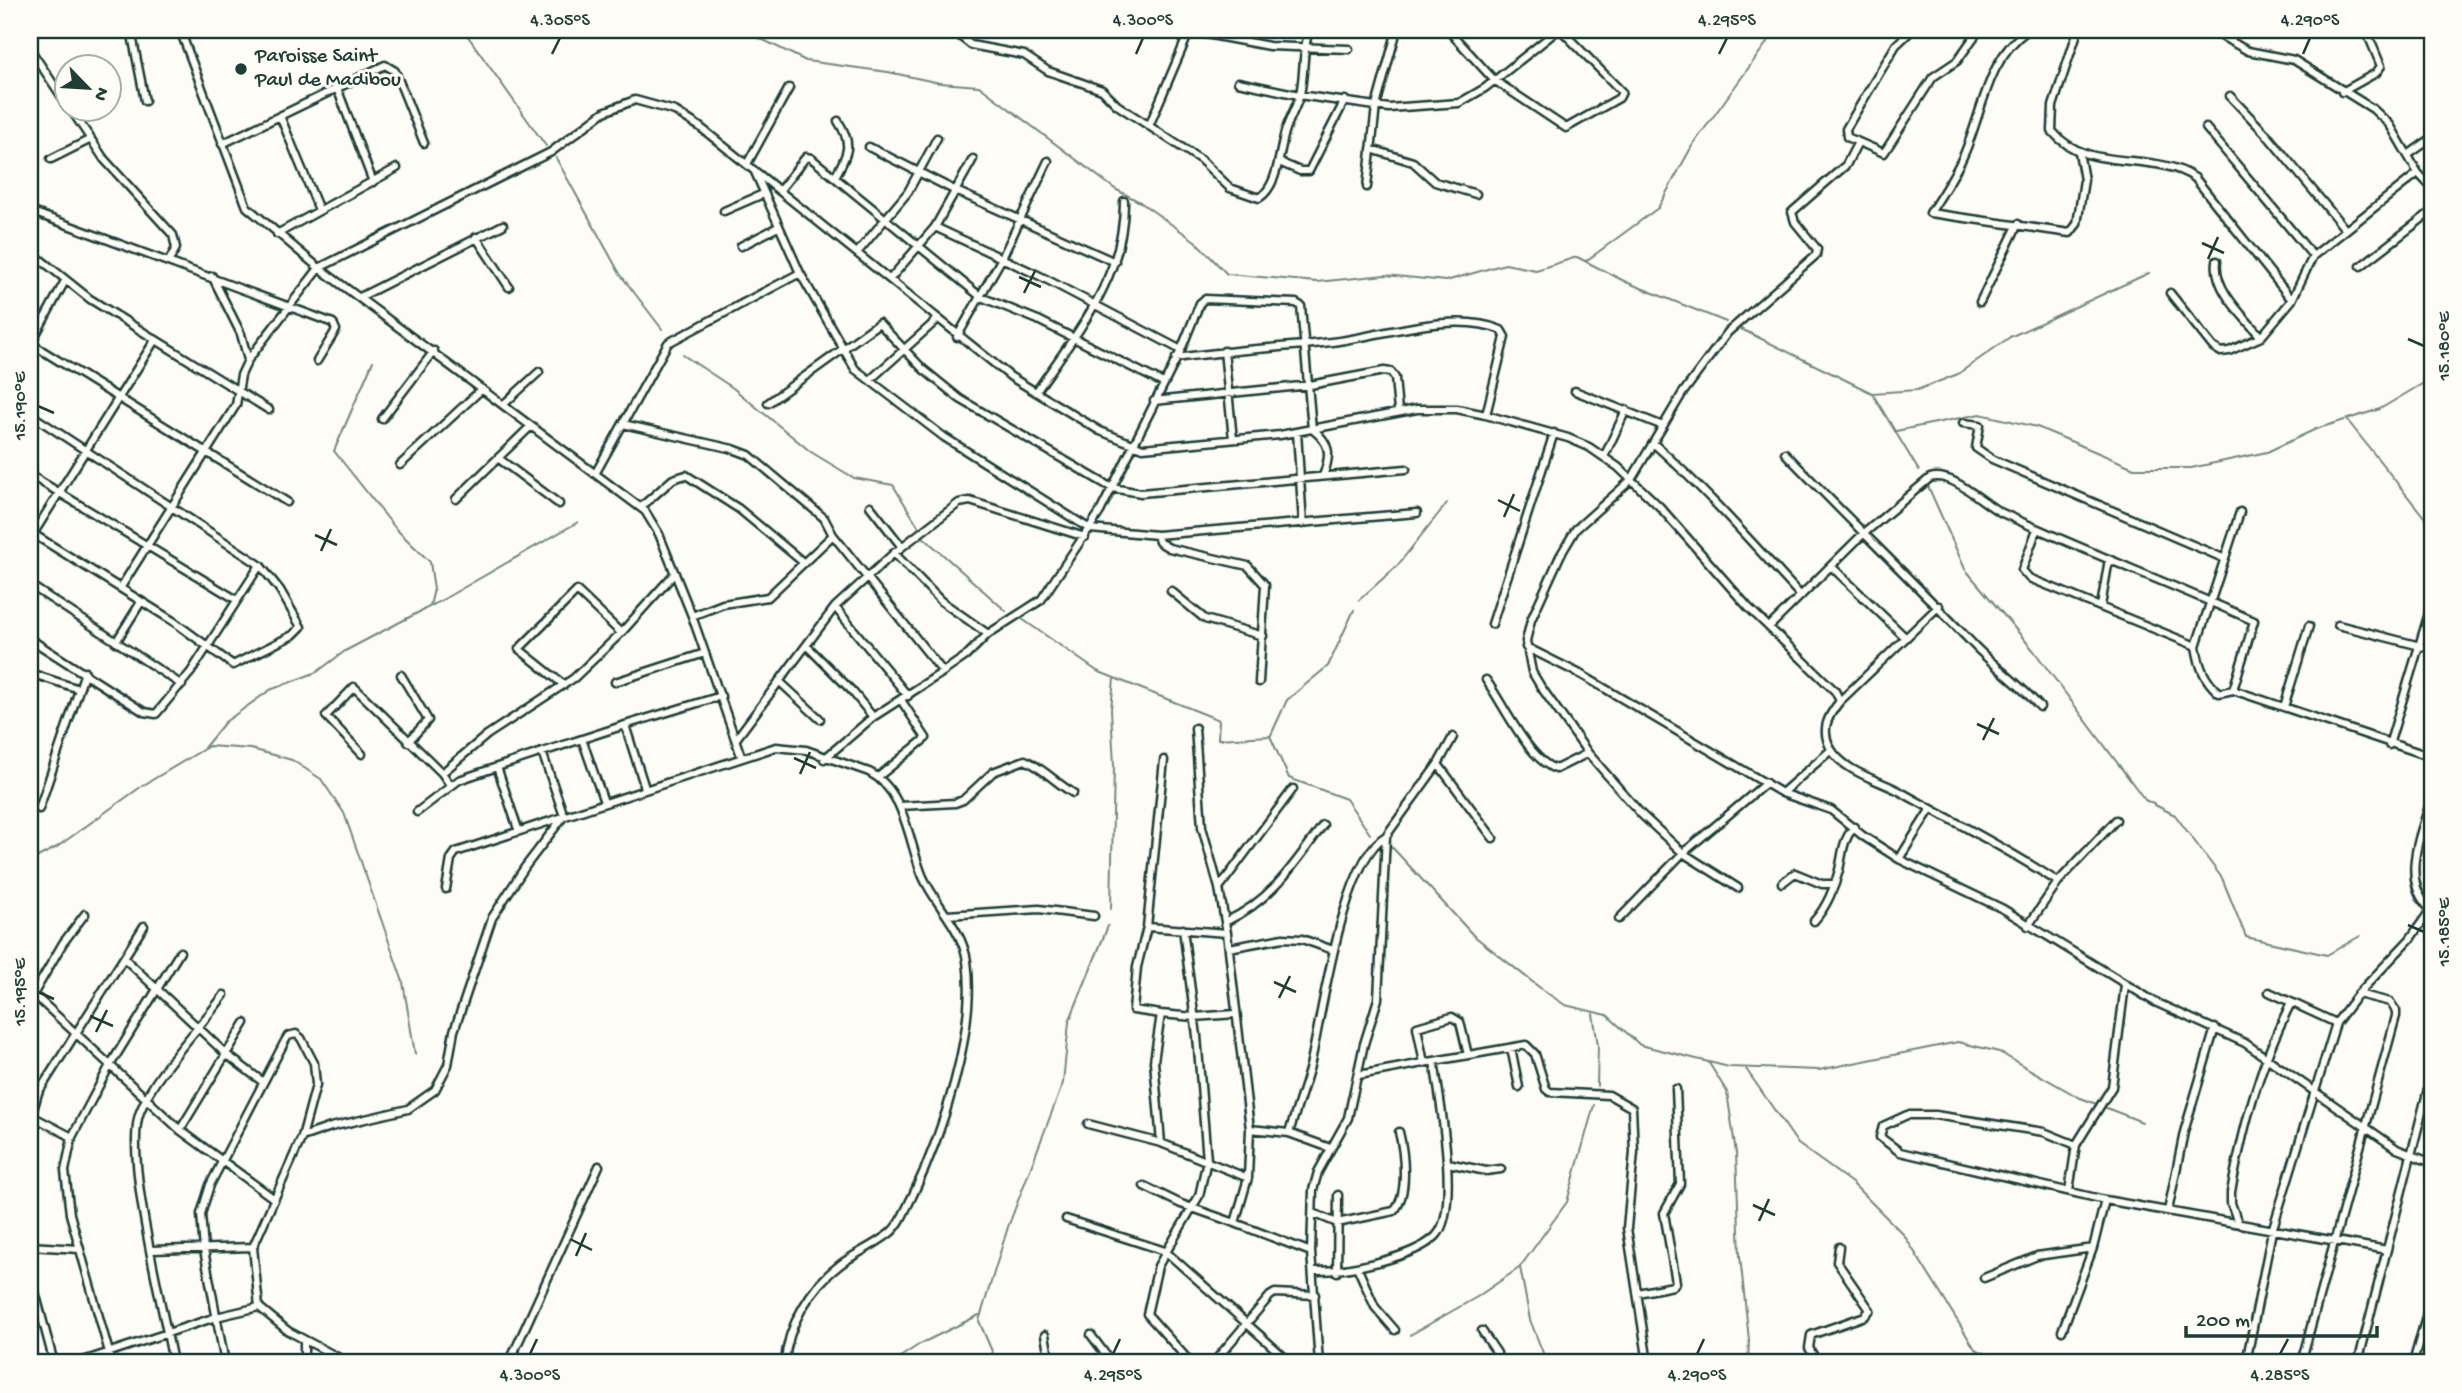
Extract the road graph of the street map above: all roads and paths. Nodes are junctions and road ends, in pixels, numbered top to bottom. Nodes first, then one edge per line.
1 (131, 30) edge
2 (180, 30) edge
3 (952, 30) edge
4 (1190, 30) edge
5 (1309, 30) edge
6 (1397, 30) edge
7 (1448, 30) edge
8 (1560, 30) edge
9 (1912, 30) edge
10 (1979, 30) edge
11 (2028, 30) edge
12 (2078, 30) edge
13 (2218, 30) edge
14 (2366, 30) edge
15 (1303, 48) junction
16 (30, 49) edge
17 (1349, 49) dead end
18 (1494, 80) junction
19 (52, 82) edge
20 (1238, 82) dead end
21 (337, 88) junction
22 (789, 88) dead end
23 (2342, 92) junction
24 (1299, 95) junction
25 (2230, 96) dead end
26 (1345, 100) junction
27 (145, 101) dead end
28 (1376, 106) junction
29 (280, 116) junction
30 (838, 121) dead end
31 (79, 122) edge
32 (1149, 126) junction
33 (2206, 128) dead end
34 (937, 138) dead end
35 (2432, 138) edge
36 (91, 139) junction
37 (1858, 142) junction
38 (424, 143) dead end
39 (222, 144) junction
40 (869, 147) dead end
41 (1371, 149) junction
42 (2079, 152) junction
43 (2408, 155) junction
44 (51, 159) dead end
45 (973, 159) dead end
46 (1048, 161) dead end
47 (1279, 162) junction
48 (747, 164) junction
49 (397, 168) dead end
50 (754, 170) junction
51 (920, 172) junction
52 (2418, 173) junction
53 (835, 177) junction
54 (373, 181) junction
55 (1367, 187) dead end
56 (2432, 188) edge
57 (780, 190) junction
58 (956, 191) junction
59 (764, 194) junction
60 (1476, 194) dead end
61 (1124, 201) dead end
62 (319, 209) junction
63 (30, 211) edge
64 (723, 211) dead end
65 (2432, 211) edge
66 (1020, 220) junction
67 (887, 221) junction
68 (2018, 224) junction
69 (503, 225) dead end
70 (935, 226) junction
71 (778, 227) junction
72 (2345, 229) junction
73 (277, 234) junction
74 (476, 237) junction
75 (741, 246) dead end
76 (919, 248) junction
77 (30, 251) edge
78 (858, 253) junction
79 (2313, 256) junction
80 (1002, 258) junction
81 (170, 261) junction
82 (2217, 261) dead end
83 (1115, 262) junction
84 (2361, 266) dead end
85 (319, 268) junction
86 (800, 273) junction
87 (212, 276) junction
88 (890, 279) junction
89 (65, 281) junction
90 (509, 288) dead end
91 (2170, 293) dead end
92 (981, 297) junction
93 (360, 298) junction
94 (2292, 300) junction
95 (1980, 302) dead end
96 (289, 305) junction
97 (1095, 307) junction
98 (937, 320) junction
99 (957, 337) junction
100 (2261, 337) junction
101 (1071, 338) junction
102 (155, 340) junction
103 (30, 344) edge
104 (1304, 344) junction
105 (845, 349) junction
106 (1181, 350) junction
107 (434, 351) junction
108 (905, 351) junction
109 (1224, 351) junction
110 (1176, 358) junction
111 (248, 360) junction
112 (317, 361) dead end
113 (539, 372) dead end
114 (870, 380) junction
115 (1163, 383) junction
116 (1310, 385) junction
117 (482, 389) junction
118 (1575, 391) dead end
119 (241, 392) junction
120 (1036, 392) junction
121 (1228, 395) junction
122 (120, 398) junction
123 (1154, 401) junction
124 (768, 403) dead end
125 (504, 404) junction
126 (269, 410) dead end
127 (1626, 410) junction
128 (1398, 411) junction
129 (30, 414) edge
130 (1486, 415) junction
131 (382, 419) dead end
132 (1963, 423) dead end
133 (623, 424) junction
134 (531, 426) junction
135 (1663, 426) junction
136 (1312, 429) junction
137 (1297, 432) junction
138 (1553, 433) junction
139 (1233, 439) junction
140 (1653, 443) junction
141 (1131, 444) junction
142 (89, 450) junction
143 (208, 453) junction
144 (1786, 453) dead end
145 (1604, 457) junction
146 (498, 458) junction
147 (400, 465) dead end
148 (1406, 470) dead end
149 (595, 474) junction
150 (30, 475) edge
151 (1322, 476) junction
152 (1299, 480) junction
153 (1631, 480) junction
154 (1112, 488) junction
155 (60, 493) junction
156 (456, 499) dead end
157 (286, 502) dead end
158 (559, 504) dead end
159 (870, 506) dead end
160 (641, 507) junction
161 (173, 508) junction
162 (2240, 512) dead end
163 (1417, 513) dead end
164 (1303, 524) junction
165 (1090, 529) junction
166 (2037, 529) junction
167 (31, 535) edge
168 (834, 535) junction
169 (1157, 535) junction
170 (1862, 535) junction
171 (1085, 537) junction
172 (902, 547) junction
173 (149, 548) junction
174 (894, 552) junction
175 (2223, 558) junction
176 (2109, 559) junction
177 (804, 563) junction
178 (260, 565) junction
179 (1832, 567) junction
180 (675, 573) junction
181 (868, 576) junction
182 (30, 585) edge
183 (121, 587) junction
184 (1171, 591) dead end
185 (1801, 596) junction
186 (237, 600) junction
187 (2208, 600) junction
188 (141, 602) junction
189 (2432, 603) edge
190 (1939, 606) junction
191 (835, 607) junction
192 (2101, 607) junction
193 (692, 616) junction
194 (1492, 624) dead end
195 (2338, 625) dead end
196 (2309, 626) dead end
197 (1769, 627) junction
198 (621, 633) junction
199 (988, 634) junction
200 (1263, 636) junction
201 (1906, 638) junction
202 (30, 639) edge
203 (116, 642) junction
204 (208, 645) junction
205 (2421, 645) junction
206 (807, 646) junction
207 (2196, 646) junction
208 (1525, 647) junction
209 (2432, 649) edge
210 (705, 653) junction
211 (85, 672) junction
212 (943, 672) junction
213 (30, 673) edge
214 (401, 675) dead end
215 (1486, 680) dead end
216 (779, 681) junction
217 (615, 682) dead end
218 (1259, 682) dead end
219 (182, 685) junction
220 (564, 685) junction
221 (79, 689) junction
222 (2233, 690) junction
223 (720, 696) junction
224 (908, 696) junction
225 (901, 700) junction
226 (1840, 701) junction
227 (2284, 707) junction
228 (2040, 708) dead end
229 (873, 717) junction
230 (820, 719) dead end
231 (625, 725) junction
232 (1195, 728) dead end
233 (1453, 737) dead end
234 (582, 739) junction
235 (736, 739) junction
236 (408, 742) junction
237 (2389, 745) junction
238 (1831, 750) junction
239 (542, 752) junction
240 (1588, 752) junction
241 (362, 754) dead end
242 (741, 756) junction
243 (2432, 757) edge
244 (824, 759) junction
245 (1164, 760) dead end
246 (1438, 764) junction
247 (497, 767) junction
248 (442, 773) junction
249 (878, 777) junction
250 (1766, 783) junction
251 (451, 786) junction
252 (645, 788) junction
253 (1293, 789) dead end
254 (1073, 793) dead end
255 (1782, 793) junction
256 (2432, 797) edge
257 (604, 802) junction
258 (900, 806) junction
259 (39, 810) dead end
260 (1930, 810) junction
261 (417, 812) dead end
262 (565, 816) junction
263 (2116, 820) dead end
264 (1323, 825) dead end
265 (1854, 827) junction
266 (518, 829) junction
267 (1386, 836) junction
268 (1493, 838) dead end
269 (1683, 853) junction
270 (1899, 859) junction
271 (2058, 882) junction
272 (1782, 883) dead end
273 (1833, 884) junction
274 (1738, 887) dead end
275 (1219, 888) junction
276 (446, 889) dead end
277 (2431, 909) edge
278 (85, 914) dead end
279 (947, 915) junction
280 (1094, 916) dead end
281 (1619, 919) dead end
282 (1814, 921) dead end
283 (1225, 922) junction
284 (144, 926) dead end
285 (1147, 926) junction
286 (2028, 926) junction
287 (1184, 929) junction
288 (1227, 933) junction
289 (1229, 948) junction
290 (1333, 950) junction
291 (180, 953) dead end
292 (124, 958) junction
293 (2125, 985) junction
294 (157, 988) junction
295 (2269, 992) dead end
296 (2358, 994) junction
297 (31, 995) edge
298 (224, 995) dead end
299 (2291, 1003) junction
300 (1161, 1014) junction
301 (1236, 1014) junction
302 (1194, 1017) junction
303 (245, 1023) dead end
304 (2336, 1023) junction
305 (200, 1028) junction
306 (2215, 1028) junction
307 (77, 1036) junction
308 (1511, 1048) junction
309 (226, 1054) junction
310 (1468, 1055) junction
311 (2265, 1056) junction
312 (1434, 1061) junction
313 (1424, 1063) junction
314 (109, 1067) junction
315 (2432, 1073) edge
316 (1359, 1075) junction
317 (263, 1082) junction
318 (1519, 1087) dead end
319 (1676, 1089) dead end
320 (2313, 1091) junction
321 (145, 1098) junction
322 (30, 1115) edge
323 (30, 1121) edge
324 (1088, 1124) dead end
325 (2364, 1125) junction
326 (180, 1129) junction
327 (1250, 1129) junction
328 (1399, 1132) dead end
329 (1289, 1133) junction
330 (72, 1137) junction
331 (302, 1137) junction
332 (1161, 1143) junction
333 (2076, 1145) junction
334 (1330, 1148) junction
335 (2411, 1154) junction
336 (1207, 1160) junction
337 (222, 1162) junction
338 (1448, 1163) junction
339 (2432, 1163) edge
340 (599, 1166) dead end
341 (1501, 1169) dead end
342 (1248, 1178) junction
343 (1144, 1186) dead end
344 (2069, 1191) junction
345 (1338, 1195) dead end
346 (273, 1198) junction
347 (2105, 1200) junction
348 (1191, 1208) junction
349 (2168, 1211) junction
350 (1313, 1213) junction
351 (1066, 1219) dead end
352 (1235, 1223) junction
353 (1337, 1223) junction
354 (2238, 1223) junction
355 (2272, 1231) junction
356 (2333, 1241) junction
357 (30, 1246) edge
358 (253, 1247) junction
359 (1839, 1247) dead end
360 (2093, 1248) junction
361 (79, 1249) junction
362 (151, 1250) junction
363 (204, 1250) junction
364 (2387, 1250) junction
365 (1166, 1251) junction
366 (1311, 1252) junction
367 (1358, 1269) junction
368 (1314, 1271) junction
369 (1337, 1272) junction
370 (30, 1273) edge
371 (1984, 1278) dead end
372 (1638, 1293) junction
373 (1315, 1295) junction
374 (2432, 1296) edge
375 (259, 1307) junction
376 (216, 1317) junction
377 (1246, 1325) junction
378 (1395, 1330) dead end
379 (1482, 1331) dead end
380 (2062, 1331) dead end
381 (168, 1333) junction
382 (1045, 1335) dead end
383 (1091, 1335) dead end
384 (304, 1340) junction
385 (109, 1353) junction
386 (54, 1363) edge
387 (77, 1363) edge
388 (112, 1363) edge
389 (173, 1363) edge
390 (225, 1363) edge
391 (304, 1363) edge
392 (349, 1363) edge
393 (509, 1363) edge
394 (785, 1363) edge
395 (1057, 1363) edge
396 (1112, 1363) edge
397 (1191, 1363) edge
398 (1213, 1363) edge
399 (1291, 1363) edge
400 (1320, 1363) edge
401 (1497, 1363) edge
402 (1648, 1363) edge
403 (1818, 1363) edge
404 (2246, 1363) edge
405 (2301, 1363) edge
406 (2358, 1363) edge
407 (2413, 1363) edge

1 - 27 street
2 - 39 street
3 - 32 street
4 - 15 street
4 - 32 street
5 - 15 street
6 - 28 street
7 - 18 street
8 - 18 street
8 - 18 street
9 - 37 street
10 - 37 street
11 - 68 street
12 - 42 street
13 - 23 street
14 - 23 street
15 - 17 street
15 - 24 street
16 - 19 street
18 - 28 street
20 - 24 street
21 - 29 street
21 - 38 street
21 - 54 street
22 - 48 street
23 - 43 street
24 - 26 street
24 - 47 street
25 - 72 street
26 - 28 street
26 - 47 street
28 - 41 street
29 - 39 street
29 - 62 street
30 - 53 street
31 - 36 street
32 - 47 street
33 - 79 street
34 - 51 street
35 - 43 street
36 - 44 street
36 - 81 street
37 - 135 street
39 - 73 street
40 - 51 street
41 - 55 street
41 - 60 street
42 - 68 street
42 - 94 street
43 - 52 street
45 - 58 street
46 - 66 street
48 - 50 street
48 - 85 street
49 - 54 street
50 - 57 street
50 - 59 street
51 - 58 street
51 - 67 street
52 - 56 street
52 - 72 street
53 - 57 street
53 - 67 street
54 - 62 street
57 - 78 street
58 - 66 street
58 - 70 street
59 - 64 street
59 - 71 street
61 - 83 street
62 - 73 street
63 - 81 street
65 - 84 street
66 - 80 street
66 - 83 street
67 - 76 street
67 - 78 street
68 - 95 street
69 - 74 street
70 - 76 street
70 - 80 street
71 - 75 street
71 - 86 street
72 - 79 street
73 - 85 street
74 - 90 street
74 - 93 street
76 - 88 street
76 - 92 street
77 - 89 street
78 - 88 street
79 - 94 street
80 - 92 street
80 - 97 street
81 - 87 street
82 - 100 street
83 - 97 street
85 - 93 street
85 - 96 street
86 - 105 street
86 - 133 street
87 - 96 street
87 - 111 street
88 - 98 street
89 - 102 street
89 - 103 street
91 - 100 street
92 - 99 street
92 - 101 street
93 - 107 street
94 - 100 street
96 - 111 street
96 - 112 street
97 - 101 street
97 - 106 street
98 - 99 street
98 - 108 street
99 - 120 street
101 - 115 street
101 - 120 street
102 - 119 street
102 - 122 street
103 - 122 street
104 - 106 street
104 - 109 street
104 - 116 street
104 - 130 street
105 - 108 street
105 - 114 street
105 - 124 street
106 - 110 street
107 - 117 street
107 - 131 street
108 - 114 street
108 - 154 street
109 - 110 street
109 - 121 street
110 - 115 street
111 - 119 street
113 - 125 street
114 - 165 street
115 - 123 street
116 - 121 street
116 - 128 street
116 - 136 street
117 - 125 street
117 - 147 street
118 - 127 street
119 - 126 street
119 - 143 street
120 - 141 street
121 - 123 street
121 - 139 street
122 - 142 street
122 - 143 street
123 - 141 street
125 - 134 street
127 - 135 street
127 - 145 street
128 - 130 street
128 - 136 street
129 - 142 street
130 - 138 street
132 - 175 street
133 - 149 street
133 - 168 street
134 - 146 street
134 - 149 street
135 - 140 street
136 - 137 street
136 - 151 street
137 - 139 street
137 - 152 street
138 - 145 street
138 - 194 street
139 - 141 street
140 - 153 street
140 - 185 street
141 - 154 street
142 - 155 street
142 - 161 street
143 - 157 street
143 - 161 street
144 - 170 street
145 - 153 street
146 - 156 street
146 - 158 street
148 - 151 street
149 - 160 street
150 - 155 street
151 - 152 street
152 - 154 street
152 - 164 street
153 - 197 street
153 - 208 street
154 - 165 street
155 - 167 street
155 - 173 street
159 - 172 street
160 - 177 street
160 - 180 street
161 - 173 street
161 - 178 street
162 - 175 street
163 - 164 street
164 - 169 street
165 - 169 street
165 - 171 street
166 - 170 street
166 - 176 street
166 - 192 street
167 - 183 street
168 - 177 street
168 - 181 street
169 - 200 street
170 - 179 street
170 - 190 street
171 - 172 street
171 - 199 street
172 - 174 street
173 - 183 street
173 - 186 street
174 - 181 street
174 - 199 street
175 - 187 street
176 - 187 street
176 - 192 street
177 - 193 street
178 - 186 street
178 - 204 street
179 - 185 street
179 - 201 street
180 - 193 street
180 - 198 street
181 - 191 street
181 - 212 street
182 - 203 street
183 - 188 street
184 - 200 street
185 - 197 street
186 - 204 street
187 - 207 street
187 - 222 street
188 - 203 street
188 - 204 street
189 - 205 street
190 - 201 street
190 - 228 street
191 - 206 street
191 - 224 street
192 - 207 street
193 - 210 street
195 - 205 street
196 - 227 street
197 - 226 street
198 - 220 street
198 - 220 street
199 - 212 street
200 - 218 street
201 - 226 street
202 - 211 street
203 - 219 street
204 - 219 street
205 - 209 street
205 - 237 street
206 - 216 street
206 - 229 street
207 - 222 street
208 - 240 street
208 - 250 street
210 - 217 street
210 - 223 street
211 - 219 street
211 - 221 street
212 - 224 street
213 - 221 street
214 - 236 street
215 - 240 street
216 - 230 street
216 - 235 street
220 - 248 street
221 - 259 street
222 - 227 street
223 - 231 street
223 - 235 street
224 - 225 street
225 - 229 street
225 - 249 street
226 - 238 street
227 - 237 street
229 - 244 street
231 - 234 street
231 - 252 street
232 - 275 street
233 - 246 street
234 - 239 street
234 - 257 street
235 - 242 street
236 - 241 street
236 - 248 street
237 - 243 street
238 - 255 street
238 - 260 street
239 - 247 street
239 - 262 street
240 - 269 street
242 - 244 street
242 - 252 street
244 - 249 street
245 - 285 street
246 - 267 street
246 - 268 street
247 - 251 street
247 - 266 street
248 - 251 street
249 - 258 street
250 - 255 street
250 - 269 street
251 - 261 street
252 - 257 street
253 - 275 street
254 - 258 street
255 - 265 street
256 - 277 street
257 - 262 street
258 - 279 street
260 - 270 street
260 - 271 street
262 - 266 street
262 - 331 street
263 - 271 street
264 - 283 street
265 - 270 street
265 - 273 street
266 - 276 street
267 - 290 street
267 - 316 street
269 - 274 street
269 - 281 street
270 - 286 street
271 - 286 street
272 - 273 street
273 - 282 street
275 - 283 street
277 - 296 street
278 - 297 street
279 - 280 street
279 - 394 street
283 - 288 street
284 - 292 street
285 - 287 street
285 - 300 street
286 - 293 street
287 - 288 street
287 - 302 street
288 - 289 street
289 - 290 street
289 - 301 street
290 - 329 street
291 - 294 street
292 - 294 street
292 - 307 street
293 - 306 street
293 - 333 street
294 - 305 street
294 - 314 street
295 - 299 street
296 - 304 street
296 - 325 street
297 - 307 street
298 - 305 street
299 - 304 street
299 - 311 street
300 - 302 street
300 - 332 street
301 - 302 street
301 - 327 street
302 - 336 street
303 - 309 street
304 - 320 street
305 - 309 street
305 - 321 street
306 - 311 street
306 - 349 street
307 - 314 street
307 - 322 street
308 - 310 street
308 - 318 street
308 - 372 street
309 - 317 street
309 - 326 street
310 - 312 street
310 - 313 street
311 - 320 street
311 - 354 street
312 - 313 street
312 - 338 street
313 - 316 street
314 - 321 street
314 - 330 street
315 - 335 street
316 - 334 street
317 - 331 street
317 - 337 street
319 - 372 street
320 - 325 street
320 - 355 street
321 - 326 street
321 - 362 street
322 - 323 street
322 - 330 street
324 - 332 street
325 - 335 street
325 - 356 street
326 - 337 street
327 - 329 street
327 - 342 street
328 - 353 street
329 - 334 street
330 - 361 street
331 - 346 street
332 - 336 street
333 - 344 street
333 - 344 street
334 - 350 street
335 - 339 street
335 - 364 street
336 - 342 street
336 - 348 street
337 - 346 street
337 - 363 street
338 - 341 street
338 - 367 street
340 - 393 street
342 - 352 street
343 - 348 street
344 - 347 street
345 - 353 street
346 - 358 street
347 - 349 street
347 - 360 street
348 - 352 street
348 - 365 street
349 - 354 street
350 - 353 street
350 - 366 street
351 - 365 street
352 - 366 street
353 - 369 street
354 - 355 street
355 - 356 street
355 - 404 street
356 - 364 street
356 - 405 street
357 - 361 street
358 - 363 street
358 - 375 street
359 - 403 street
360 - 371 street
360 - 380 street
361 - 385 street
362 - 363 street
362 - 381 street
363 - 376 street
364 - 406 street
365 - 377 street
365 - 397 street
366 - 368 street
367 - 369 street
367 - 378 street
368 - 369 street
368 - 373 street
370 - 386 street
372 - 402 street
373 - 377 street
373 - 400 street
374 - 407 street
375 - 376 street
375 - 384 street
376 - 381 street
376 - 390 street
377 - 398 street
377 - 399 street
379 - 401 street
381 - 385 street
381 - 389 street
382 - 395 street
383 - 396 street
384 - 391 street
384 - 392 street
385 - 387 street
385 - 388 street

